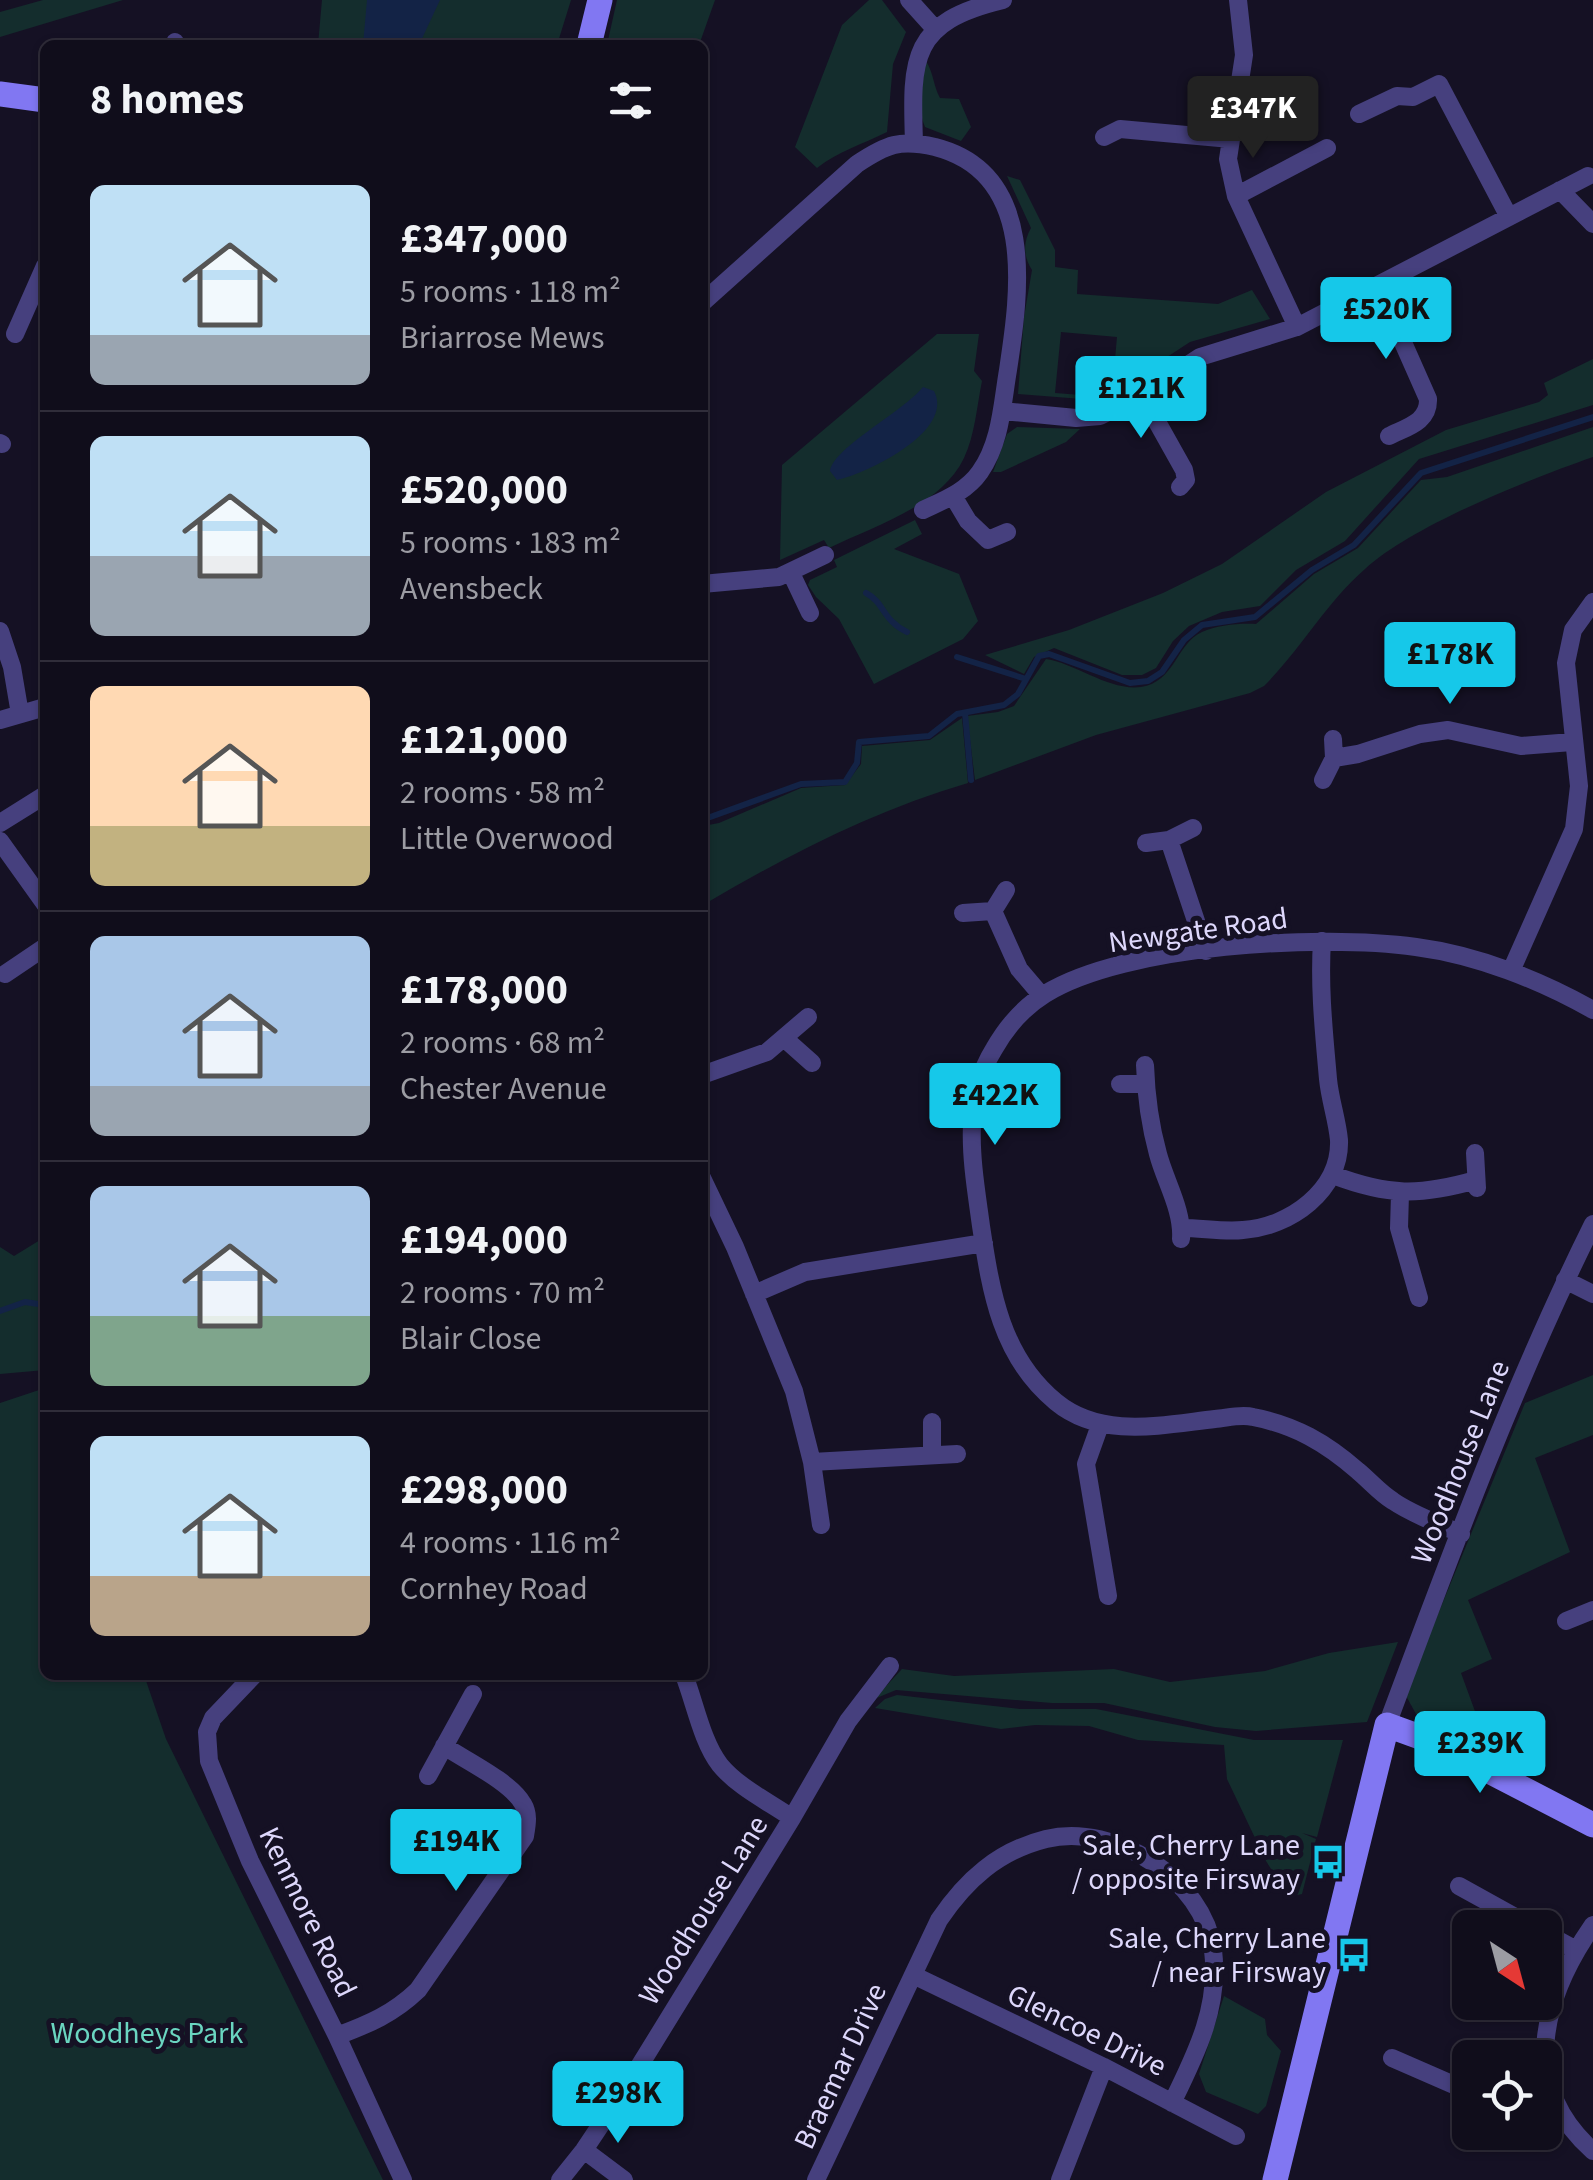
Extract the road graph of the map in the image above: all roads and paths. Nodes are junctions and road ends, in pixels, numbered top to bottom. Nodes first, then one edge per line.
1 (600, 0) edge
2 (909, 0) edge
3 (1004, 0) edge
4 (1238, 0) edge
5 (936, 30) junction
6 (590, 40) edge
7 (0, 94) edge
8 (40, 99) edge
9 (1360, 114) dead end
10 (1104, 137) dead end
11 (1231, 139) junction
12 (914, 142) junction
13 (1327, 148) dead end
14 (1588, 176) dead end
15 (1560, 190) junction
16 (1236, 196) junction
17 (1508, 217) junction
18 (1593, 224) edge
19 (40, 278) edge
20 (1378, 286) junction
21 (708, 298) edge
22 (1297, 327) junction
23 (16, 334) dead end
24 (1146, 392) junction
25 (1002, 411) junction
26 (1390, 436) dead end
27 (1180, 488) dead end
28 (953, 496) junction
29 (923, 510) dead end
30 (1007, 532) dead end
31 (825, 554) dead end
32 (792, 573) junction
33 (708, 584) edge
34 (1593, 602) edge
35 (810, 612) dead end
36 (0, 631) edge
37 (40, 708) edge
38 (20, 714) junction
39 (0, 720) edge
40 (1572, 742) junction
41 (1323, 780) dead end
42 (40, 798) edge
43 (0, 823) edge
44 (1194, 828) dead end
45 (1169, 840) junction
46 (0, 841) edge
47 (1146, 843) dead end
48 (1006, 890) dead end
49 (40, 897) edge
50 (993, 911) junction
51 (963, 913) dead end
52 (1322, 941) junction
53 (1206, 950) junction
54 (40, 951) edge
55 (1511, 971) junction
56 (5, 974) dead end
57 (1042, 996) junction
58 (1593, 1010) edge
59 (808, 1017) dead end
60 (785, 1040) junction
61 (812, 1063) dead end
62 (708, 1072) edge
63 (1120, 1084) dead end
64 (1475, 1153) dead end
65 (1333, 1175) junction
66 (708, 1191) edge
67 (1400, 1194) junction
68 (1593, 1224) edge
69 (984, 1243) junction
70 (1565, 1280) junction
71 (754, 1294) junction
72 (1593, 1294) edge
73 (1419, 1298) dead end
74 (932, 1422) dead end
75 (1100, 1425) junction
76 (932, 1454) junction
77 (957, 1454) dead end
78 (812, 1462) junction
79 (821, 1524) dead end
80 (1461, 1534) junction
81 (1108, 1596) dead end
82 (1593, 1610) edge
83 (1566, 1621) dead end
84 (890, 1666) dead end
85 (249, 1680) edge
86 (686, 1680) edge
87 (473, 1694) dead end
88 (1387, 1725) junction
89 (444, 1746) junction
90 (428, 1776) dead end
91 (792, 1818) junction
92 (1593, 1825) edge
93 (1458, 1886) dead end
94 (1503, 1910) edge
95 (1593, 1924) edge
96 (1562, 1942) edge
97 (1576, 1950) junction
98 (913, 1975) junction
99 (337, 2036) junction
100 (1545, 2040) edge
101 (1392, 2058) dead end
102 (1104, 2067) junction
103 (1452, 2084) edge
104 (1172, 2103) junction
105 (1562, 2122) edge
106 (1236, 2136) dead end
107 (584, 2150) junction
108 (1593, 2151) edge
109 (403, 2180) edge
110 (560, 2180) edge
111 (624, 2180) edge
112 (816, 2180) edge
113 (1060, 2180) edge
114 (1275, 2180) edge

1 - 6 street
2 - 5 street
3 - 5 street
4 - 11 street
5 - 12 street
7 - 8 street
9 - 17 street
10 - 11 street
11 - 16 street
12 - 21 street
12 - 25 street
13 - 16 street
14 - 15 street
15 - 17 street
15 - 18 street
16 - 22 street
17 - 20 street
19 - 23 street
20 - 22 street
20 - 26 street
22 - 24 street
24 - 25 street
24 - 27 street
25 - 28 street
28 - 29 street
28 - 30 street
31 - 32 street
32 - 33 street
32 - 35 street
34 - 40 street
36 - 38 street
37 - 38 street
38 - 39 street
40 - 41 street
40 - 55 street
42 - 43 street
44 - 45 street
45 - 47 street
45 - 53 street
46 - 49 street
48 - 50 street
50 - 51 street
50 - 57 street
52 - 53 street, Newgate Road
52 - 55 street, Newgate Road
52 - 65 street
53 - 57 street, Newgate Road
54 - 56 street
55 - 58 street, Newgate Road
57 - 69 street, Newgate Road
59 - 60 street
60 - 61 street
60 - 62 street
63 - 65 street
64 - 67 street
65 - 67 street
66 - 71 street
67 - 73 street
68 - 70 street, Woodhouse Lane
69 - 71 street
69 - 75 street, Newgate Road
70 - 72 street
70 - 80 street, Woodhouse Lane
71 - 78 street
74 - 76 street
75 - 80 street, Newgate Road
75 - 81 street
76 - 77 street
76 - 78 street
78 - 79 street
80 - 88 street, Woodhouse Lane
82 - 83 street
84 - 91 street, Woodhouse Lane
85 - 99 street, Kenmore Road
86 - 91 street
87 - 89 street
88 - 92 street
88 - 114 street
89 - 90 street
89 - 99 street
91 - 107 street, Woodhouse Lane
93 - 94 street
95 - 97 street
96 - 97 street
97 - 100 street
98 - 102 street, Glencoe Drive
98 - 104 street, Braemar Drive
98 - 112 street, Braemar Drive
99 - 109 street, Kenmore Road
101 - 103 street
102 - 104 street, Glencoe Drive
102 - 113 street
104 - 106 street, Glencoe Drive
105 - 108 street
107 - 110 street, Woodhouse Lane
107 - 111 street

